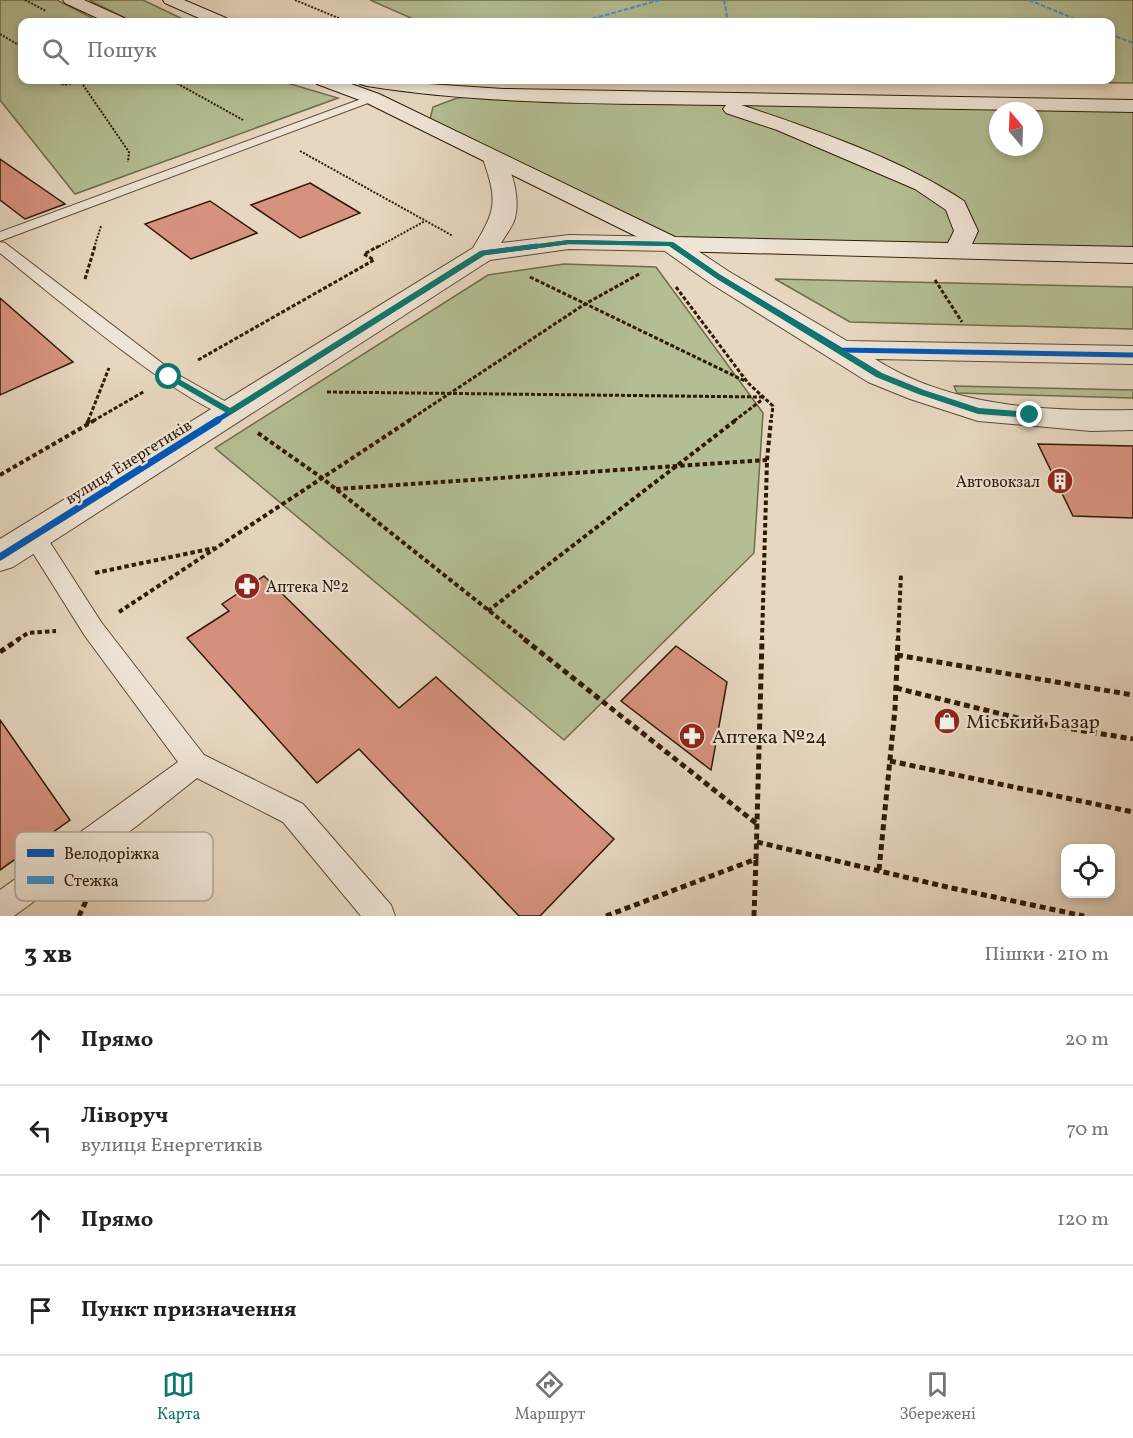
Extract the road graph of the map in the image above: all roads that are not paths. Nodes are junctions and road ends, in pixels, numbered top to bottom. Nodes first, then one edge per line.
1 (72, 0) edge
2 (171, 0) edge
3 (110, 18) edge
4 (211, 18) edge
5 (344, 84) edge
6 (370, 89) edge
7 (503, 95) junction
8 (678, 98) junction
9 (1133, 105) edge
10 (433, 129) junction
11 (494, 159) junction
12 (0, 237) edge
13 (671, 244) junction
14 (0, 246) edge
15 (471, 246) junction
16 (956, 252) junction
17 (1133, 255) edge
18 (841, 350) junction
19 (1133, 355) edge
20 (230, 412) junction
21 (1133, 420) edge
22 (34, 536) junction
23 (0, 557) edge
24 (195, 764) junction
25 (106, 832) edge
26 (15, 897) edge
27 (0, 908) edge
28 (380, 916) edge

1 - 3 main road
2 - 4 main road
5 - 6 main road
6 - 7 main road
6 - 10 main road
6 - 12 lane
7 - 8 main road
7 - 10 main road
8 - 9 main road
8 - 16 main road
10 - 11 main road
11 - 13 main road
11 - 15 main road
13 - 15 main road
13 - 16 main road
13 - 18 main road
14 - 20 lane
15 - 20 main road, вулиця Енергетиків
16 - 17 main road
18 - 19 main road
18 - 21 main road
20 - 22 main road, вулиця Енергетиків
22 - 23 main road, вулиця Енергетиків
22 - 24 lane
24 - 25 lane
24 - 28 lane
26 - 27 lane

